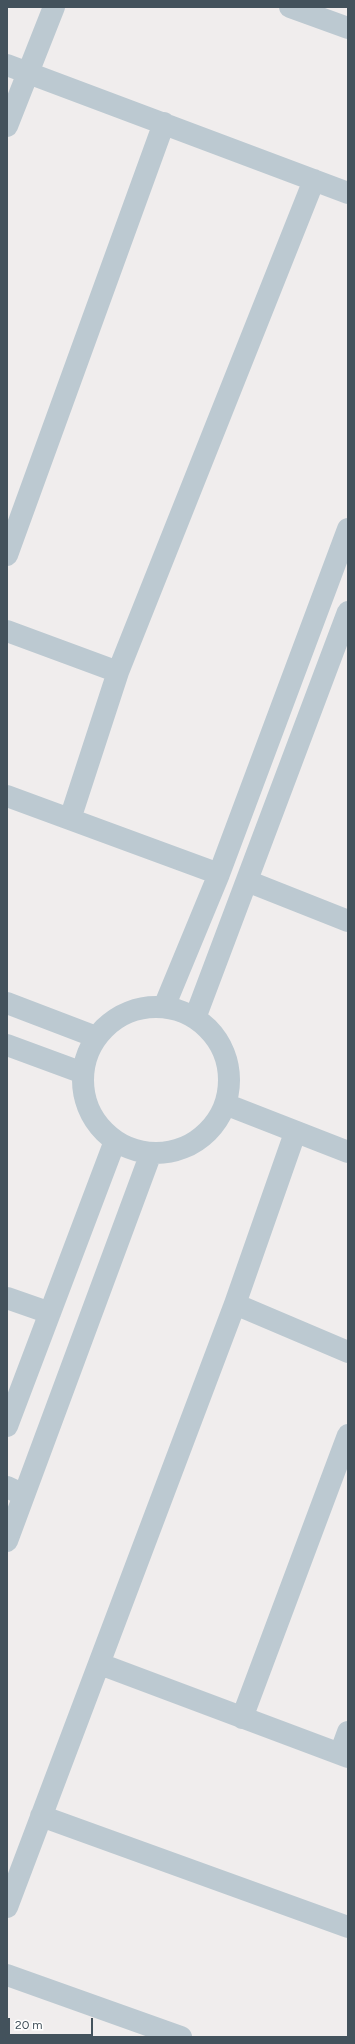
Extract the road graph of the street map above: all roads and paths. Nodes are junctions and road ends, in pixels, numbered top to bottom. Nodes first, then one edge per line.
1 (54, 7) edge
2 (290, 7) edge
3 (348, 28) edge
4 (7, 64) edge
5 (29, 72) junction
6 (164, 123) junction
7 (7, 126) edge
8 (314, 180) junction
9 (348, 193) edge
10 (348, 529) edge
11 (7, 555) edge
12 (348, 612) edge
13 (7, 631) edge
14 (118, 672) junction
15 (7, 796) edge
16 (70, 820) junction
17 (219, 874) junction
18 (247, 881) junction
19 (348, 921) edge
20 (7, 1003) edge
21 (164, 1007) junction
22 (195, 1018) junction
23 (96, 1037) junction
24 (7, 1045) edge
25 (83, 1073) junction
26 (225, 1104) junction
27 (295, 1132) junction
28 (115, 1141) junction
29 (348, 1152) edge
30 (151, 1153) junction
31 (7, 1298) edge
32 (235, 1304) junction
33 (50, 1313) junction
34 (348, 1352) edge
35 (7, 1426) edge
36 (348, 1435) edge
37 (16, 1491) edge
38 (7, 1541) edge
39 (100, 1664) junction
40 (242, 1718) junction
41 (348, 1732) edge
42 (344, 1756) edge
43 (41, 1816) junction
44 (7, 1907) edge
45 (348, 1928) edge
46 (7, 1975) edge
47 (181, 2037) edge

1 - 5 street
2 - 3 street
4 - 5 street
5 - 6 street
5 - 7 street
6 - 8 street
6 - 11 street
8 - 9 street
8 - 14 street
10 - 17 street
12 - 18 street
13 - 14 street
14 - 16 street
15 - 16 street
16 - 17 street
17 - 21 street
18 - 19 street
18 - 22 street
20 - 23 street
21 - 22 street
21 - 23 street
22 - 26 street
23 - 25 street
24 - 25 street
25 - 28 street
26 - 27 street
26 - 30 street
27 - 29 street
27 - 32 street
28 - 30 street
28 - 33 street
30 - 37 street
31 - 33 street
32 - 34 street
32 - 39 street
33 - 35 street
36 - 40 street
37 - 38 street
39 - 40 street
39 - 43 street
40 - 42 street
41 - 42 street
43 - 44 street
43 - 45 street
46 - 47 street

